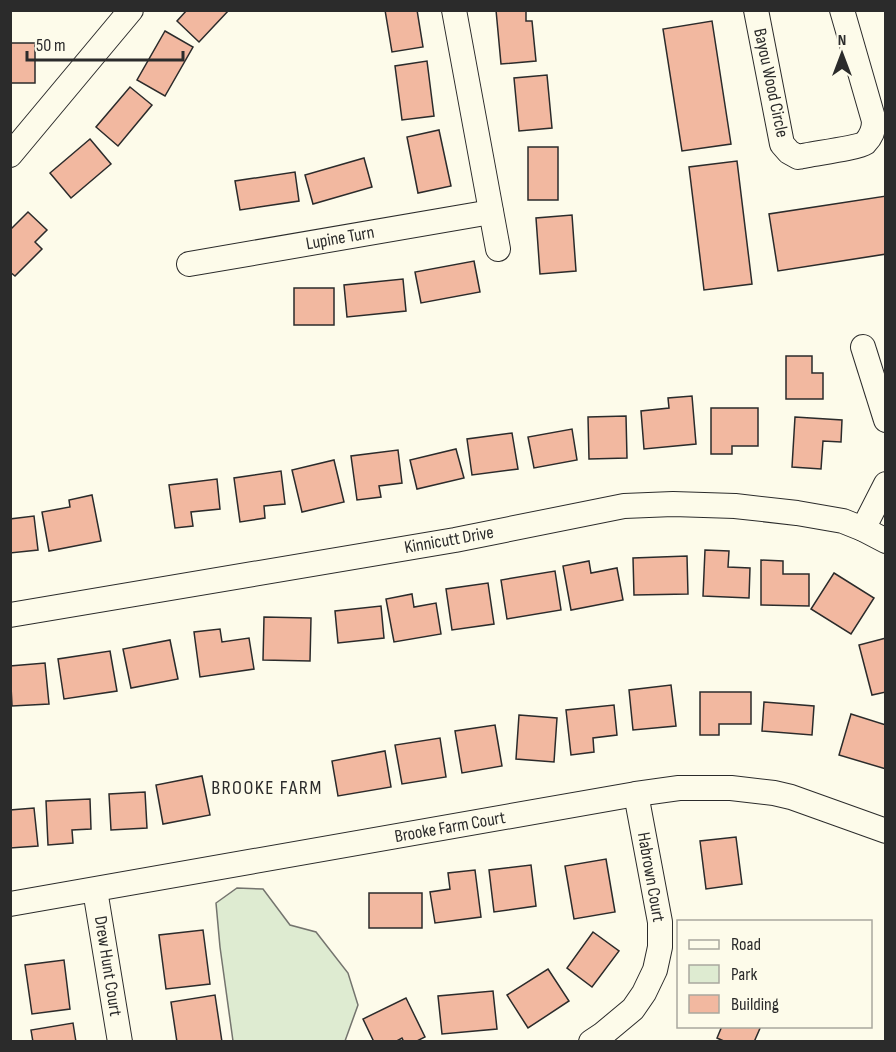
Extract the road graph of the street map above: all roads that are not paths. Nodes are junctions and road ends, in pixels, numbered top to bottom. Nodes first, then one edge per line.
1 (130, 10) edge
2 (454, 10) edge
3 (756, 10) edge
4 (842, 10) edge
5 (18, 134) edge
6 (10, 155) edge
7 (491, 212) junction
8 (498, 249) dead end
9 (189, 264) dead end
10 (863, 347) dead end
11 (885, 420) edge
12 (885, 483) edge
13 (863, 529) junction
14 (885, 541) edge
15 (10, 615) edge
16 (636, 794) junction
17 (885, 831) edge
18 (95, 890) junction
19 (10, 904) edge
20 (120, 1041) edge
21 (591, 1041) edge

1 - 5 street
2 - 7 street
3 - 4 street, Bayou Wood Circle
5 - 6 street
7 - 8 street
7 - 9 street, Lupine Turn
10 - 11 street
12 - 13 street
13 - 14 street, Kinnicutt Drive
13 - 15 street, Kinnicutt Drive
16 - 17 street, Brooke Farm Court
16 - 18 street, Brooke Farm Court
16 - 21 street, Habrown Court
18 - 19 street, Brooke Farm Court
18 - 20 street, Drew Hunt Court

